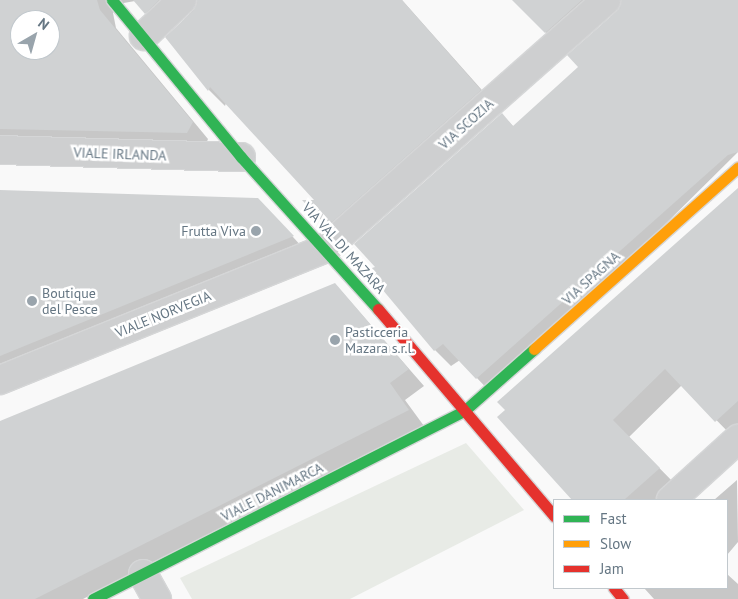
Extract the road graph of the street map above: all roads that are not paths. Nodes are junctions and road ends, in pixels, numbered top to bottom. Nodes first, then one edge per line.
1 (112, 0) edge
2 (182, 0) edge
3 (606, 0) edge
4 (144, 36) junction
5 (0, 150) edge
6 (241, 157) junction
7 (738, 167) edge
8 (326, 248) junction
9 (0, 380) edge
10 (464, 411) junction
11 (738, 439) edge
12 (672, 499) edge
13 (553, 515) edge
14 (143, 574) junction
15 (615, 589) edge
16 (93, 599) edge
17 (156, 599) edge
18 (623, 599) edge

1 - 4 street, VIA VAL DI MAZARA
2 - 4 street
3 - 8 street, VIA SCOZIA
4 - 6 street, VIA VAL DI MAZARA
5 - 6 street, VIALE IRLANDA
6 - 8 street, VIA VAL DI MAZARA
7 - 10 street, VIA SPAGNA
8 - 9 street, VIALE NORVEGIA
8 - 10 street, VIA VAL DI MAZARA
10 - 13 street, VIA VAL DI MAZARA
10 - 14 street, VIALE DANIMARCA
11 - 12 street
14 - 16 street, VIALE DANIMARCA
14 - 17 street
15 - 18 street

